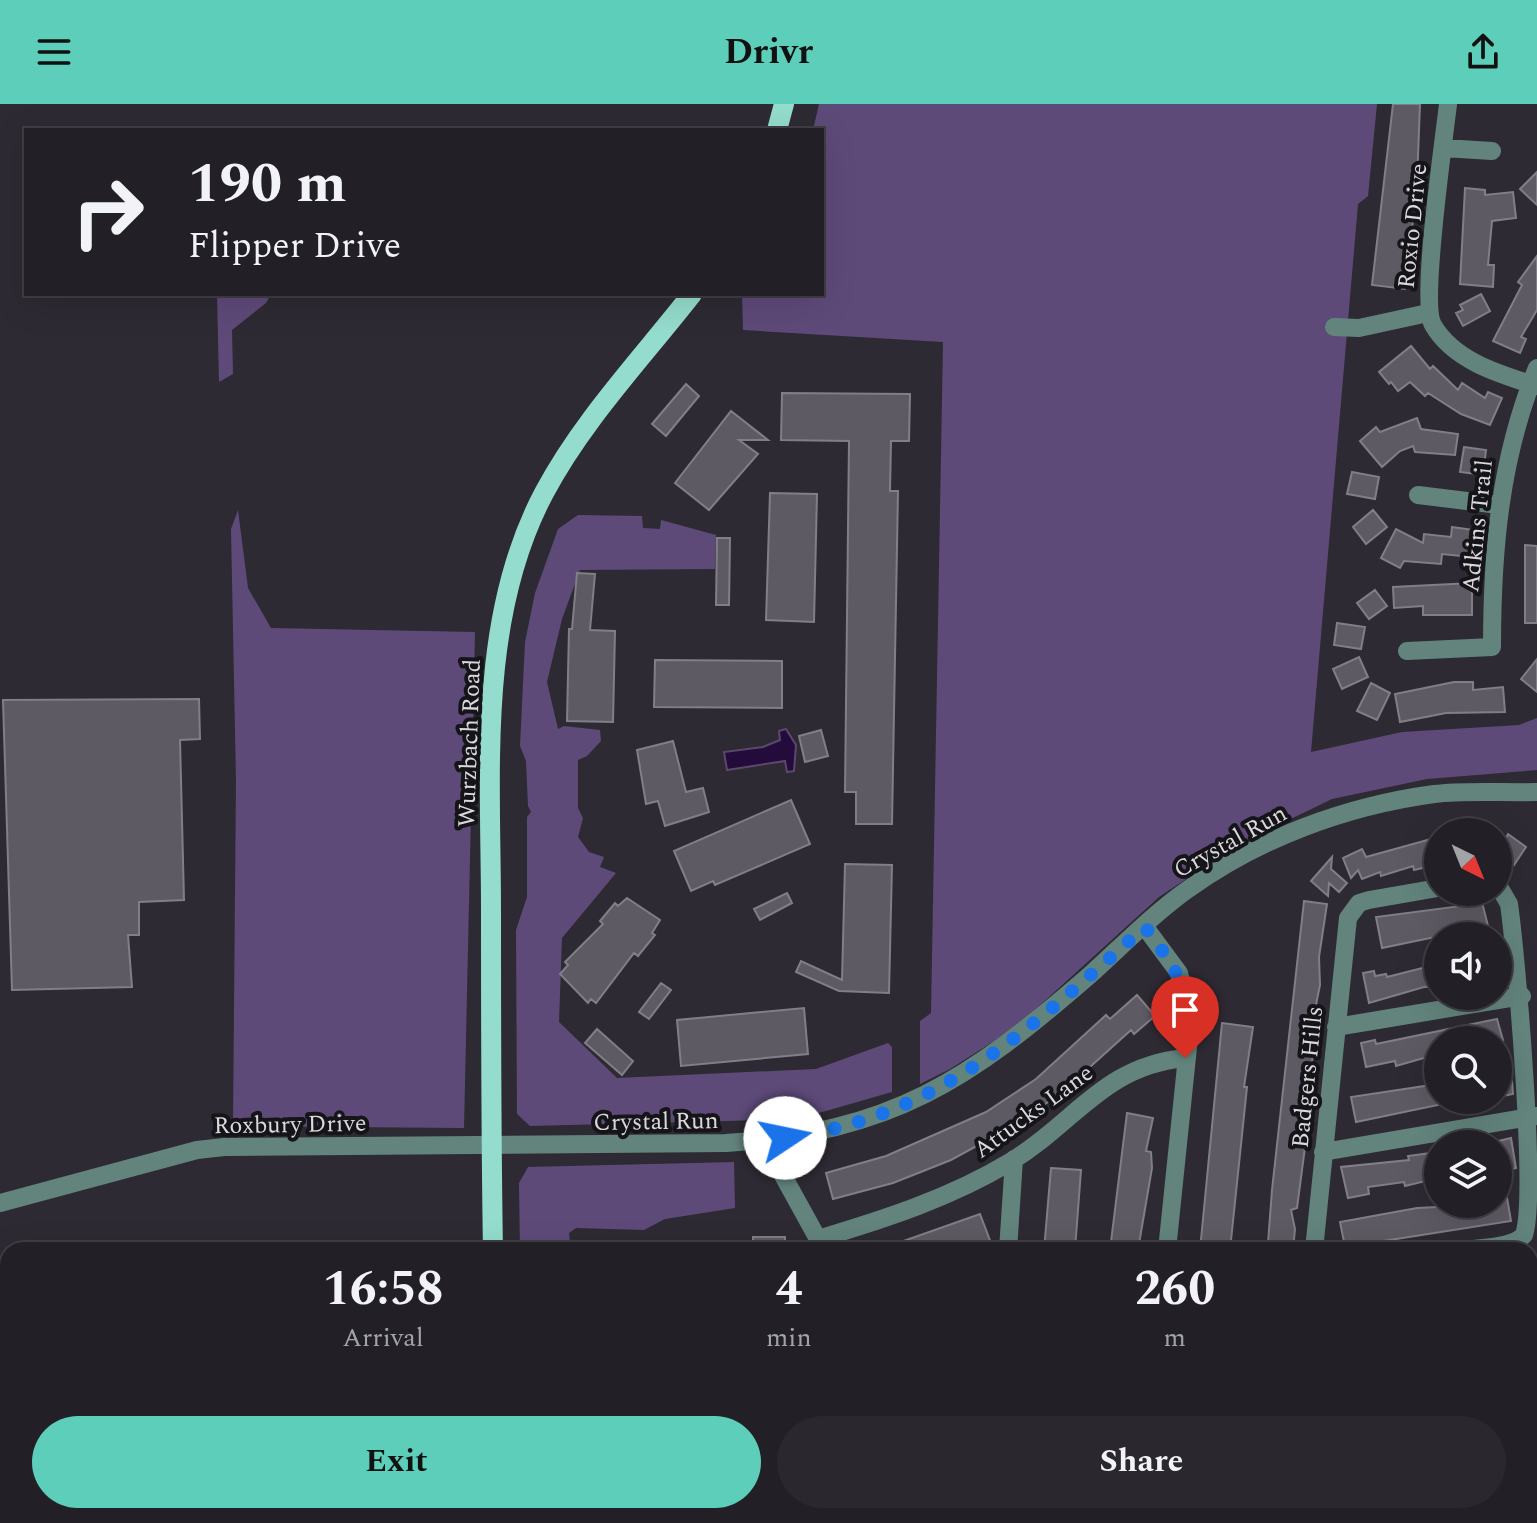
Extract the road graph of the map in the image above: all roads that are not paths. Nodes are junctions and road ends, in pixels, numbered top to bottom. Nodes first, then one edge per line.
1 (784, 104) edge
2 (1448, 104) edge
3 (778, 128) edge
4 (1444, 148) junction
5 (1492, 151) dead end
6 (690, 296) edge
7 (1428, 313) junction
8 (1334, 327) dead end
9 (1535, 379) edge
10 (1418, 495) dead end
11 (1499, 505) junction
12 (1407, 651) dead end
13 (1537, 792) edge
14 (1424, 890) edge
15 (1509, 906) edge
16 (1145, 927) junction
17 (1522, 996) junction
18 (1336, 1027) junction
19 (1185, 1058) junction
20 (1536, 1116) edge
21 (764, 1141) junction
22 (491, 1147) junction
23 (1323, 1152) junction
24 (1014, 1159) junction
25 (0, 1203) edge
26 (493, 1242) edge
27 (817, 1242) edge
28 (823, 1242) edge
29 (1009, 1242) edge
30 (1168, 1242) edge
31 (1315, 1242) edge
32 (1510, 1242) edge

1 - 3 main road
2 - 4 street, Roxio Drive
4 - 5 street
4 - 7 street, Roxio Drive
6 - 22 main road, Wurzbach Road
7 - 8 street
7 - 9 street, Roxio Drive
9 - 11 street, Adkins Trail
10 - 11 street
11 - 12 street, Adkins Trail
13 - 16 street, Crystal Run
14 - 18 street, Badgers Hills
15 - 17 street
16 - 19 street
16 - 21 street, Crystal Run
17 - 18 street
17 - 20 street
18 - 23 street, Badgers Hills
19 - 24 street, Attucks Lane
19 - 30 street
20 - 23 street
20 - 32 street
21 - 22 street, Crystal Run
21 - 27 street
22 - 25 street, Roxbury Drive
22 - 26 main road, Wurzbach Road
23 - 31 street, Badgers Hills
24 - 28 street, Attucks Lane
24 - 29 street

